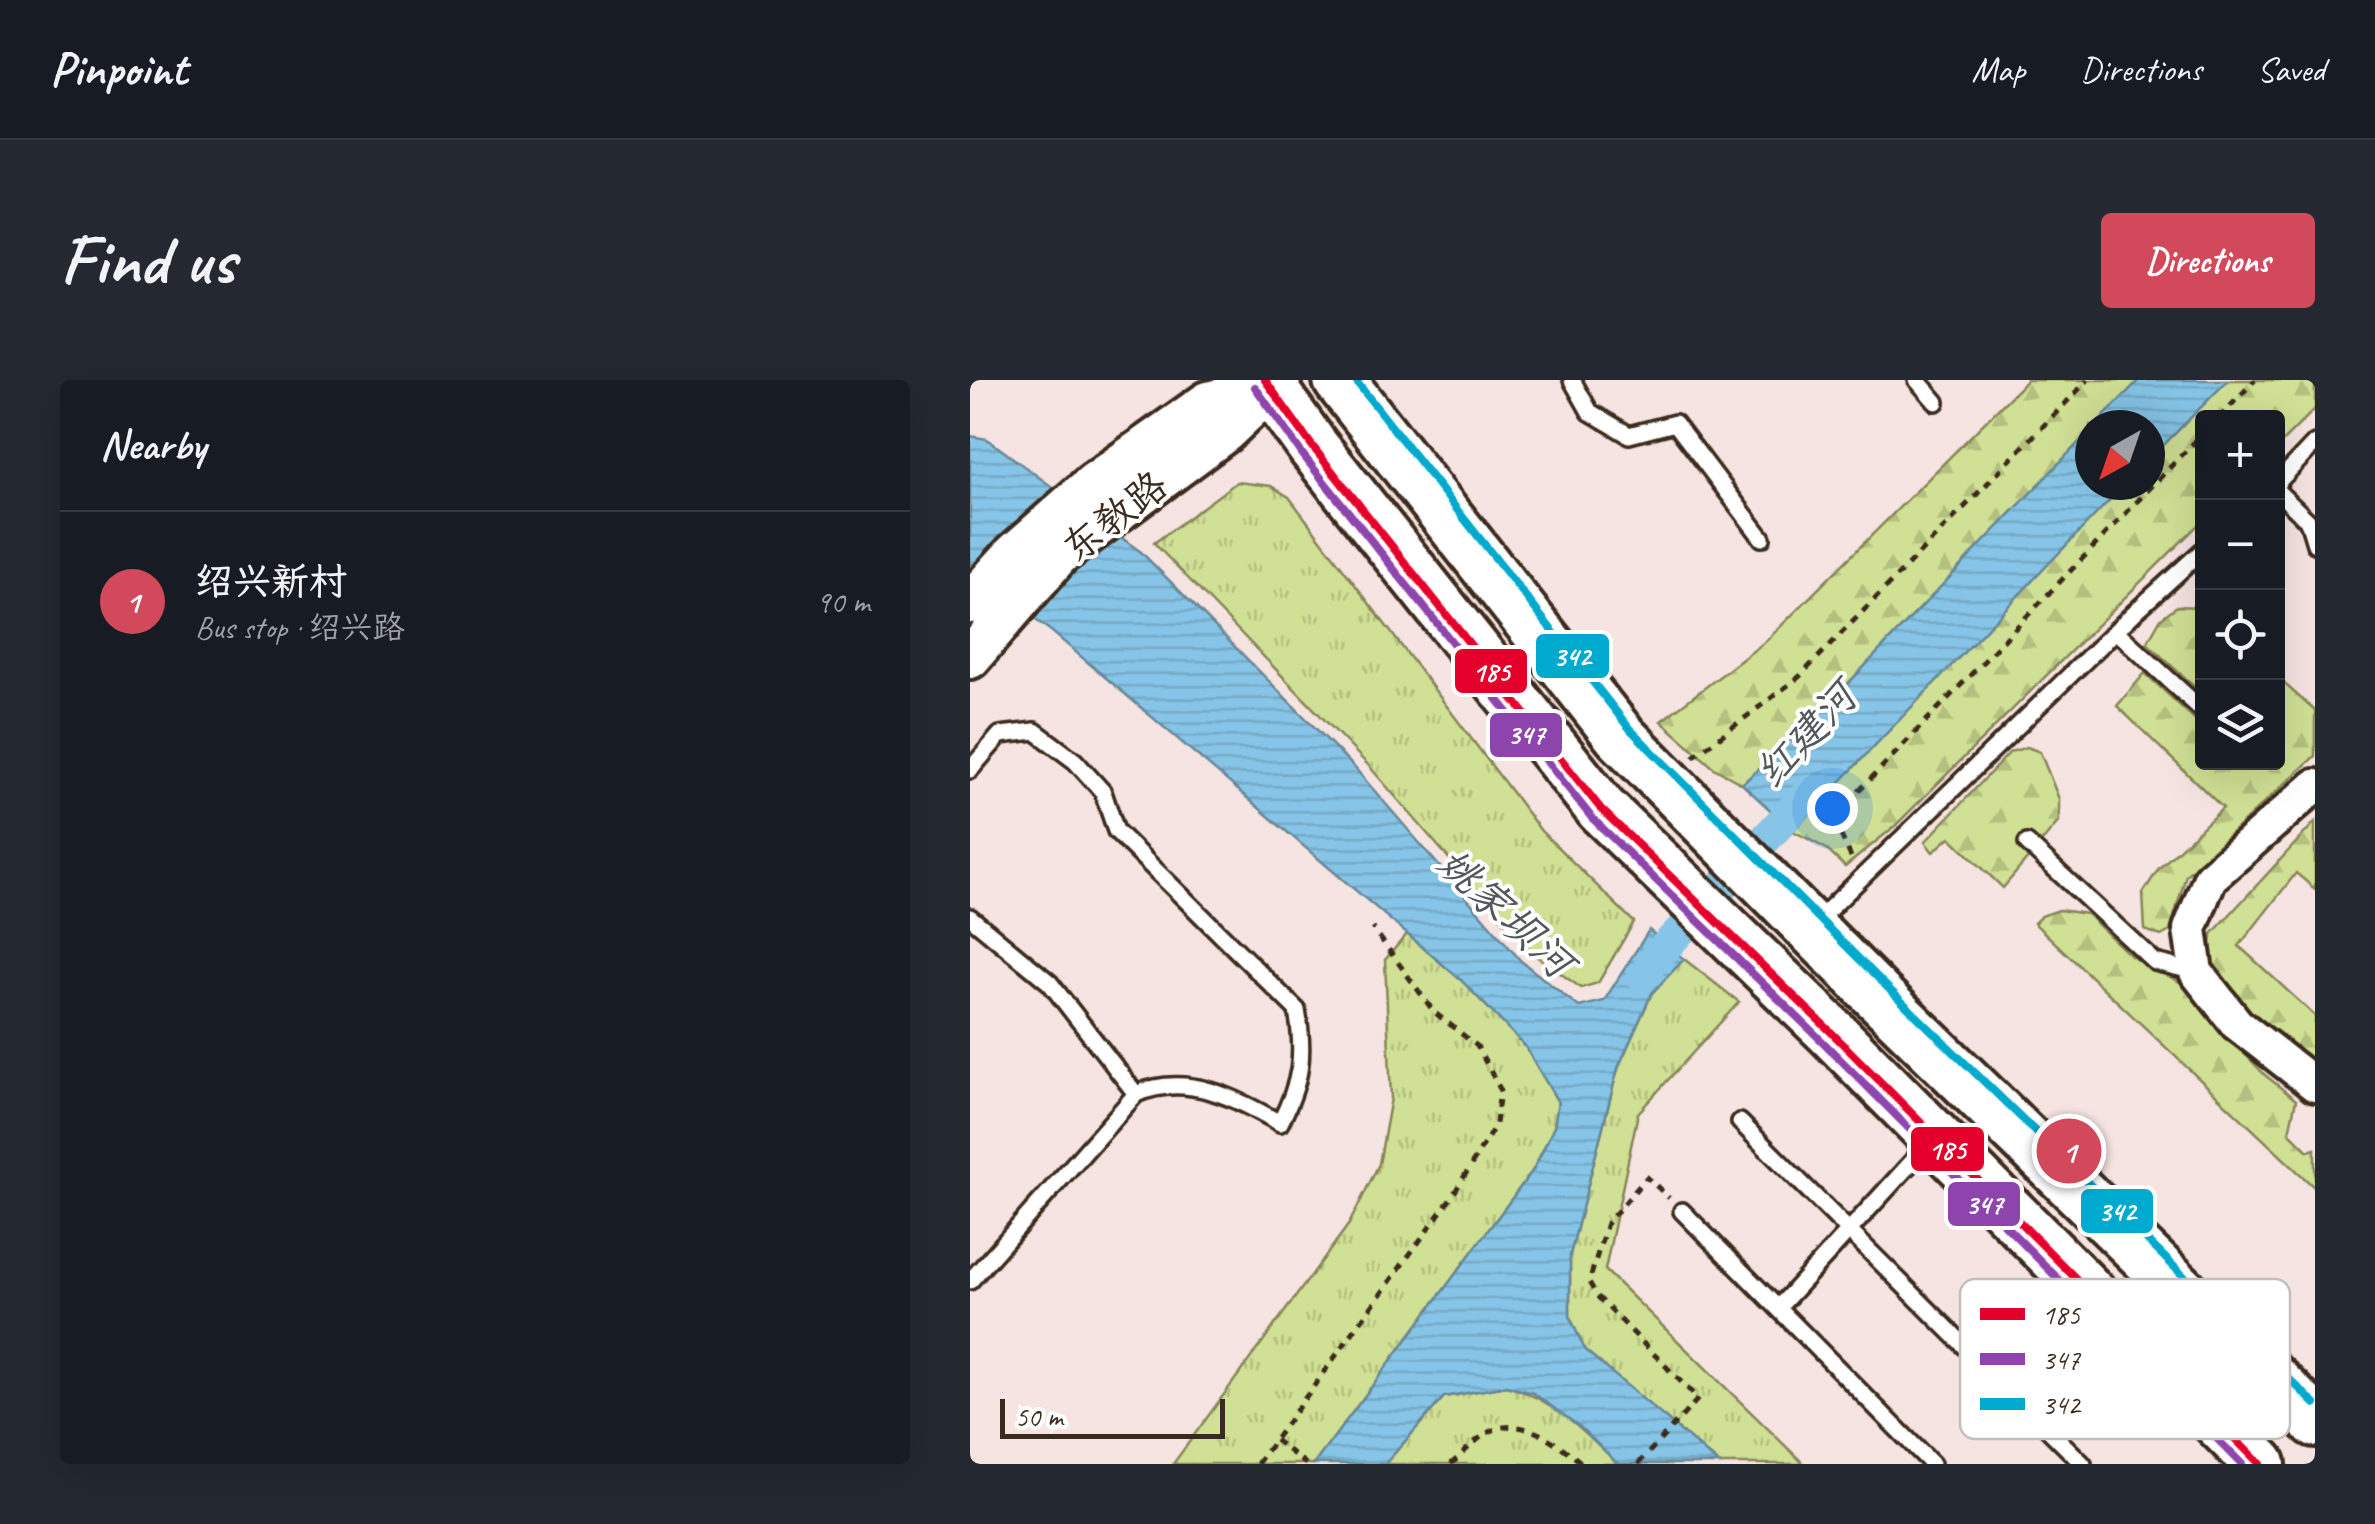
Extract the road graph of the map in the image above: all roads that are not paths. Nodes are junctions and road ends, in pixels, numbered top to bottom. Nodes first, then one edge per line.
1 (1339, 380) edge
2 (1572, 380) edge
3 (1917, 380) edge
4 (1272, 382) edge
5 (1936, 402) dead end
6 (1216, 417) junction
7 (2315, 443) edge
8 (2285, 475) edge
9 (2285, 498) edge
10 (2311, 522) edge
11 (1762, 538) dead end
12 (2315, 544) edge
13 (2195, 558) edge
14 (970, 602) edge
15 (2116, 631) junction
16 (970, 658) edge
17 (2195, 704) edge
18 (970, 770) edge
19 (2315, 786) edge
20 (2027, 843) dead end
21 (970, 918) edge
22 (1810, 928) junction
23 (2196, 972) junction
24 (2315, 1085) edge
25 (1136, 1094) junction
26 (1740, 1122) dead end
27 (1935, 1137) junction
28 (1682, 1210) road end
29 (1850, 1232) junction
30 (2076, 1279) edge
31 (2170, 1279) edge
32 (970, 1281) edge
33 (1778, 1308) junction
34 (1960, 1342) edge
35 (2290, 1397) edge
36 (2315, 1421) edge
37 (2058, 1439) edge
38 (2235, 1439) edge
39 (1932, 1464) edge
40 (2083, 1464) edge
41 (2260, 1464) edge

1 - 22 main road
2 - 11 lane
3 - 5 lane
4 - 6 street, 东教路
4 - 27 main road
6 - 14 street, 东教路
6 - 16 street, 东教路
7 - 8 lane
9 - 10 lane
10 - 12 lane
13 - 15 lane
15 - 17 lane
15 - 22 lane
18 - 25 lane
19 - 23 street
20 - 23 lane
21 - 25 lane
22 - 31 main road
23 - 24 street
25 - 32 lane
26 - 29 lane
27 - 29 lane
27 - 30 main road
28 - 33 lane
29 - 33 lane
29 - 34 lane
33 - 39 lane
35 - 36 main road
37 - 40 lane
38 - 41 main road

